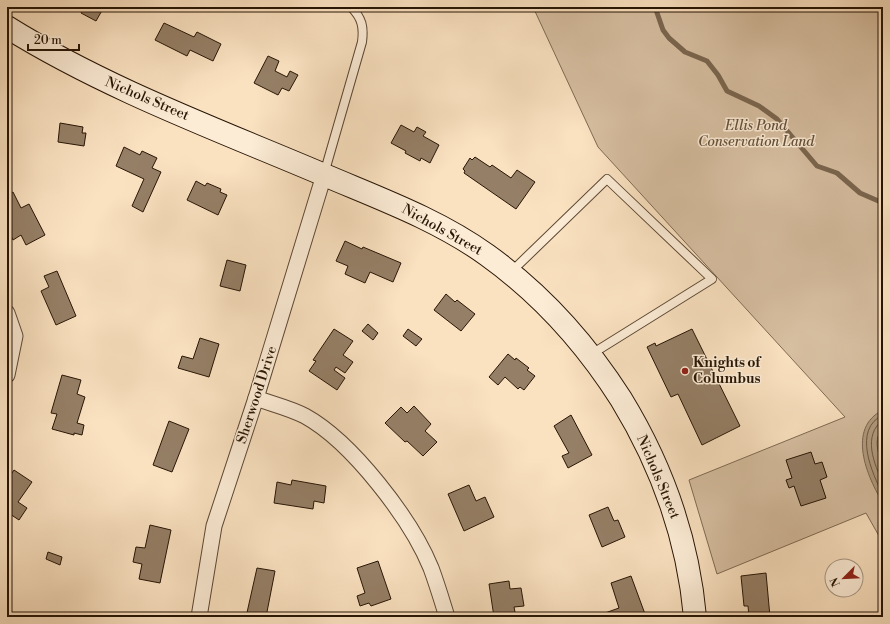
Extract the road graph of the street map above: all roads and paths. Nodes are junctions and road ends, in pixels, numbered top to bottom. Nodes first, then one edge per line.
1 (351, 7) edge
2 (7, 27) edge
3 (324, 175) junction
4 (510, 272) junction
5 (7, 313) edge
6 (590, 355) junction
7 (7, 375) edge
8 (256, 398) junction
9 (199, 617) edge
10 (447, 617) edge
11 (695, 617) edge

1 - 3 lane
2 - 3 main road, Nichols Street
3 - 4 main road, Nichols Street
3 - 8 street, Sherwood Drive
4 - 6 main road, Nichols Street
4 - 6 lane
5 - 7 street
6 - 11 main road, Nichols Street
8 - 9 street, Sherwood Drive
8 - 10 street

